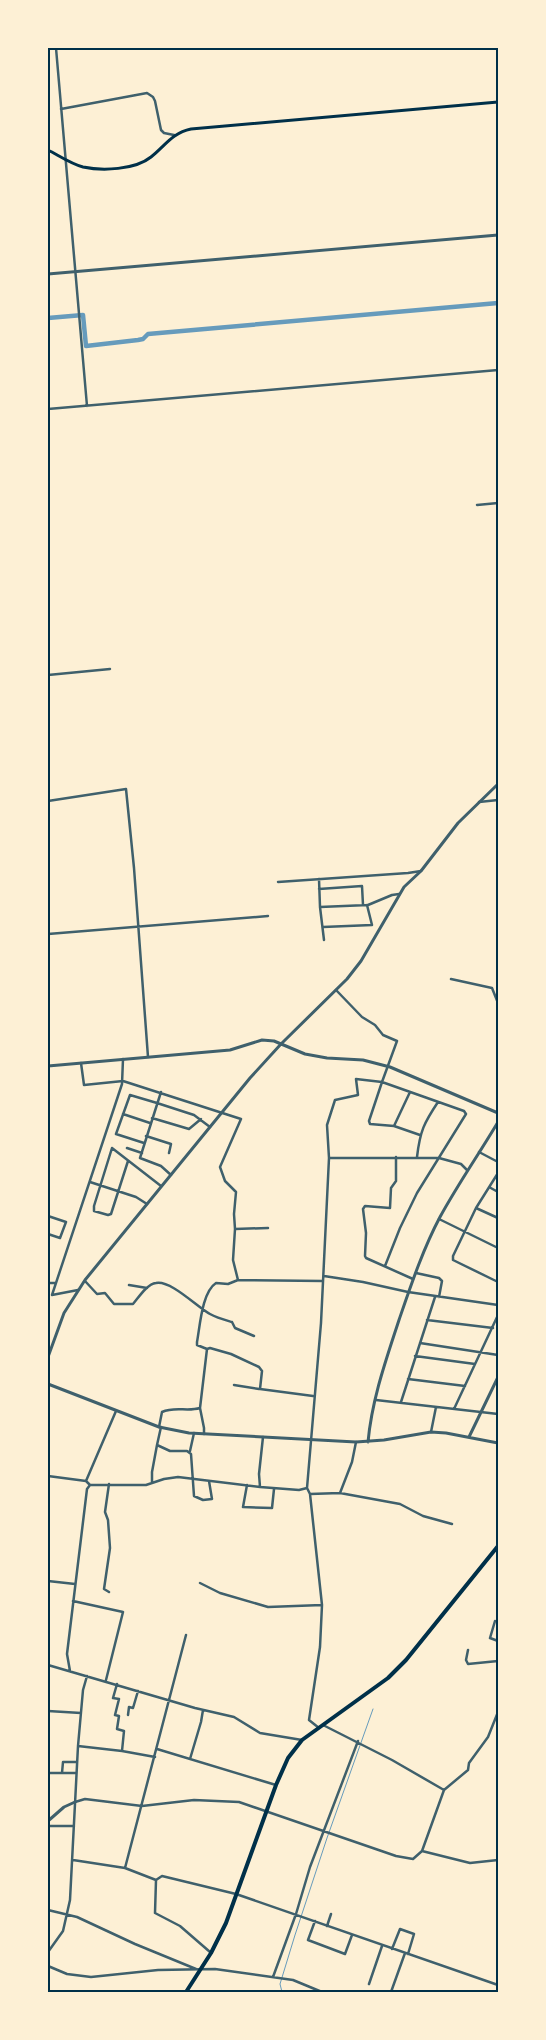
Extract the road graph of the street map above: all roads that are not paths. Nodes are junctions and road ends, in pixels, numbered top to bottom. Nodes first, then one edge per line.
1 (56, 48) edge
2 (498, 102) edge
3 (62, 110) junction
4 (174, 135) junction
5 (48, 150) edge
6 (65, 158) junction
7 (498, 235) edge
8 (75, 272) junction
9 (48, 274) edge
10 (498, 370) edge
11 (87, 406) junction
12 (48, 409) edge
13 (498, 503) edge
14 (477, 504) dead end
15 (110, 670) dead end
16 (48, 675) edge
17 (498, 784) edge
18 (498, 800) edge
19 (48, 801) edge
20 (477, 802) junction
21 (421, 871) junction
22 (319, 879) junction
23 (278, 882) dead end
24 (319, 889) junction
25 (399, 894) junction
26 (365, 905) junction
27 (320, 907) junction
28 (268, 916) dead end
29 (139, 927) junction
30 (323, 927) junction
31 (48, 934) edge
32 (324, 940) dead end
33 (451, 979) dead end
34 (336, 989) junction
35 (498, 1002) edge
36 (281, 1044) junction
37 (148, 1057) junction
38 (123, 1059) junction
39 (81, 1063) junction
40 (48, 1066) edge
41 (123, 1081) junction
42 (382, 1082) junction
43 (161, 1092) junction
44 (410, 1092) junction
45 (438, 1102) junction
46 (157, 1103) junction
47 (222, 1112) junction
48 (498, 1113) edge
49 (123, 1114) junction
50 (152, 1118) junction
51 (201, 1119) junction
52 (498, 1122) edge
53 (150, 1123) junction
54 (394, 1126) junction
55 (210, 1127) junction
56 (420, 1135) junction
57 (146, 1136) junction
58 (144, 1142) junction
59 (127, 1148) dead end
60 (479, 1152) junction
61 (142, 1153) junction
62 (168, 1153) dead end
63 (396, 1157) junction
64 (417, 1157) junction
65 (329, 1158) junction
66 (439, 1158) junction
67 (128, 1161) junction
68 (498, 1162) edge
69 (467, 1170) junction
70 (498, 1173) edge
71 (171, 1175) junction
72 (90, 1182) junction
73 (101, 1185) junction
74 (161, 1186) junction
75 (489, 1187) junction
76 (118, 1191) junction
77 (498, 1192) edge
78 (147, 1204) junction
79 (476, 1208) junction
80 (48, 1216) edge
81 (498, 1218) edge
82 (439, 1219) junction
83 (235, 1228) junction
84 (268, 1228) dead end
85 (464, 1231) junction
86 (48, 1234) edge
87 (498, 1248) edge
88 (385, 1266) junction
89 (416, 1273) junction
90 (324, 1276) junction
91 (413, 1279) junction
92 (238, 1280) junction
93 (85, 1281) junction
94 (323, 1281) junction
95 (498, 1282) edge
96 (48, 1283) edge
97 (56, 1283) junction
98 (129, 1286) dead end
99 (148, 1288) junction
100 (78, 1290) junction
101 (408, 1292) junction
102 (52, 1295) junction
103 (48, 1296) edge
104 (437, 1297) junction
105 (498, 1304) edge
106 (204, 1310) junction
107 (498, 1315) edge
108 (427, 1320) junction
109 (493, 1328) junction
110 (254, 1336) dead end
111 (48, 1340) edge
112 (52, 1342) junction
113 (420, 1343) junction
114 (207, 1349) junction
115 (481, 1351) junction
116 (498, 1355) edge
117 (415, 1356) junction
118 (48, 1357) edge
119 (475, 1364) junction
120 (498, 1377) edge
121 (408, 1379) junction
122 (48, 1384) edge
123 (234, 1385) dead end
124 (465, 1386) junction
125 (260, 1389) junction
126 (314, 1396) junction
127 (374, 1400) junction
128 (401, 1402) junction
129 (436, 1407) junction
130 (200, 1408) junction
131 (454, 1409) junction
132 (116, 1411) junction
133 (481, 1412) junction
134 (498, 1414) edge
135 (160, 1427) junction
136 (431, 1432) junction
137 (194, 1433) junction
138 (204, 1434) junction
139 (263, 1437) junction
140 (469, 1437) junction
141 (312, 1440) junction
142 (356, 1442) junction
143 (368, 1442) junction
144 (498, 1443) edge
145 (157, 1445) junction
146 (190, 1452) junction
147 (48, 1476) edge
148 (193, 1479) junction
149 (86, 1481) junction
150 (209, 1481) junction
151 (152, 1483) junction
152 (109, 1484) junction
153 (90, 1485) junction
154 (247, 1485) junction
155 (260, 1487) junction
156 (274, 1488) junction
157 (307, 1488) junction
158 (340, 1493) junction
159 (310, 1494) junction
160 (452, 1524) dead end
161 (498, 1546) edge
162 (48, 1581) edge
163 (200, 1583) dead end
164 (75, 1584) junction
165 (108, 1592) dead end
166 (73, 1601) junction
167 (322, 1605) junction
168 (495, 1622) dead end
169 (186, 1635) dead end
170 (498, 1641) edge
171 (468, 1650) dead end
172 (498, 1661) edge
173 (48, 1665) edge
174 (70, 1671) junction
175 (87, 1676) junction
176 (106, 1680) junction
177 (117, 1684) junction
178 (138, 1690) junction
179 (170, 1700) junction
180 (203, 1710) junction
181 (48, 1711) edge
182 (498, 1712) edge
183 (81, 1713) junction
184 (128, 1715) dead end
185 (323, 1724) junction
186 (319, 1728) junction
187 (302, 1740) junction
188 (358, 1742) junction
189 (78, 1746) junction
190 (157, 1749) junction
191 (122, 1751) junction
192 (155, 1757) junction
193 (190, 1759) junction
194 (77, 1762) junction
195 (48, 1773) edge
196 (62, 1773) junction
197 (76, 1773) junction
198 (276, 1785) junction
199 (444, 1790) junction
200 (75, 1802) junction
201 (142, 1806) junction
202 (267, 1810) junction
203 (48, 1821) edge
204 (48, 1826) edge
205 (74, 1826) junction
206 (323, 1831) junction
207 (422, 1851) junction
208 (73, 1860) junction
209 (498, 1860) edge
210 (125, 1868) junction
211 (156, 1880) junction
212 (236, 1894) junction
213 (48, 1910) edge
214 (68, 1914) junction
215 (296, 1914) junction
216 (331, 1914) dead end
217 (315, 1921) junction
218 (327, 1926) junction
219 (352, 1935) junction
220 (382, 1946) junction
221 (392, 1949) junction
222 (48, 1952) edge
223 (211, 1953) junction
224 (406, 1954) junction
225 (48, 1966) edge
226 (198, 1970) junction
227 (273, 1978) junction
228 (369, 1984) dead end
229 (498, 1986) edge
230 (186, 1992) edge
231 (322, 1992) edge
232 (391, 1992) edge

1 - 3 street
2 - 4 main road
3 - 4 street
3 - 6 street
4 - 6 main road
5 - 6 main road
6 - 8 street
7 - 8 street
8 - 9 street
8 - 11 street
10 - 11 street
11 - 12 street
13 - 14 street
15 - 16 street
17 - 20 street
18 - 20 street
19 - 29 street
20 - 21 street
21 - 22 street
21 - 25 street
22 - 23 street
22 - 24 street
24 - 26 street
24 - 27 street
25 - 26 street
25 - 34 street
26 - 27 street
26 - 30 street
27 - 30 street
28 - 29 street
29 - 31 street
29 - 37 street
30 - 32 street
33 - 35 street
34 - 36 street
34 - 42 street
36 - 37 street
36 - 47 street
36 - 48 street
37 - 38 street
38 - 39 street
38 - 41 street
39 - 40 street
39 - 41 street
41 - 43 street
41 - 72 street
42 - 44 street
42 - 54 street
42 - 65 street
43 - 46 street
43 - 47 street
44 - 45 street
44 - 54 street
45 - 56 street
45 - 66 street
46 - 49 street
46 - 50 street
46 - 51 street
47 - 55 street
47 - 83 street
49 - 53 street
49 - 58 street
50 - 51 street
50 - 53 street
51 - 55 street
52 - 60 street
53 - 57 street
54 - 56 street
55 - 71 street
56 - 64 street
57 - 58 street
57 - 62 street
58 - 61 street
59 - 61 street
60 - 68 street
60 - 69 street
61 - 71 street
63 - 64 street
63 - 65 street
63 - 88 street
64 - 66 street
65 - 90 street
66 - 69 street
66 - 88 street
67 - 73 street
67 - 74 street
67 - 76 street
69 - 82 street
70 - 75 street
71 - 74 street
72 - 73 street
72 - 97 street
73 - 76 street
73 - 76 street
74 - 78 street
75 - 77 street
75 - 79 street
76 - 78 street
78 - 93 street
79 - 81 street
79 - 85 street
80 - 86 street
82 - 85 street
82 - 89 street
83 - 84 street
83 - 92 street
85 - 87 street
85 - 95 street
88 - 91 street
89 - 91 street
89 - 104 street
90 - 94 street
90 - 101 street
91 - 101 street
92 - 94 street
92 - 106 street
93 - 99 street
93 - 100 street
94 - 126 street
96 - 97 street
97 - 102 street
98 - 99 street
99 - 106 street
100 - 102 street
100 - 112 street
101 - 104 street
101 - 127 street
102 - 103 street
104 - 105 street
104 - 108 street
106 - 110 street
106 - 114 street
107 - 109 street
108 - 109 street
108 - 113 street
109 - 115 street
111 - 112 street
112 - 118 street
113 - 115 street
113 - 117 street
114 - 125 street
114 - 130 street
115 - 116 street
115 - 119 street
117 - 119 street
117 - 121 street
119 - 124 street
120 - 133 street
121 - 124 street
121 - 128 street
122 - 132 street
123 - 125 street
124 - 131 street
125 - 126 street
126 - 141 street
127 - 128 street
127 - 143 street
128 - 129 street
129 - 131 street
129 - 136 street
130 - 135 street
130 - 138 street
131 - 133 street
132 - 135 street
132 - 149 street
133 - 134 street
133 - 140 street
135 - 137 street
135 - 145 street
136 - 140 street
136 - 143 street
137 - 138 street
137 - 146 street
138 - 139 street
139 - 141 street
139 - 155 street
140 - 144 street
141 - 142 street
141 - 157 street
142 - 143 street
142 - 158 street
145 - 146 street
145 - 151 street
146 - 148 street
147 - 149 street
148 - 150 street
148 - 150 street
148 - 151 street
149 - 153 street
150 - 154 street
151 - 152 street
152 - 153 street
152 - 165 street
153 - 164 street
154 - 155 street
154 - 156 street
155 - 156 street
156 - 157 street
157 - 159 street
158 - 159 street
158 - 160 street
159 - 167 street
161 - 185 highway
162 - 164 street
163 - 167 street
164 - 166 street
166 - 174 street
166 - 176 street
167 - 186 street
168 - 170 street
169 - 179 street
171 - 172 street
173 - 174 street
174 - 175 street
175 - 176 street
175 - 183 street
176 - 177 street
177 - 178 street
177 - 191 street
178 - 179 street
178 - 184 street
179 - 180 street
179 - 190 street
180 - 187 street
180 - 193 street
181 - 183 street
182 - 199 street
183 - 189 street
185 - 186 highway
185 - 188 street
186 - 187 highway
187 - 198 highway
188 - 199 street
188 - 206 street
189 - 191 street
189 - 194 street
190 - 192 street
190 - 193 street
191 - 192 street
192 - 201 street
193 - 198 street
194 - 196 street
194 - 197 street
195 - 196 street
196 - 197 street
197 - 200 street
198 - 202 highway
199 - 207 street
200 - 201 street
200 - 203 street
200 - 205 street
201 - 202 street
201 - 210 street
202 - 206 street
202 - 212 highway
204 - 205 street
205 - 208 street
206 - 207 street
206 - 215 street
207 - 209 street
208 - 210 street
208 - 214 street
210 - 211 street
211 - 212 street
211 - 223 street
212 - 215 street
212 - 223 highway
213 - 214 street
214 - 222 street
214 - 226 street
215 - 217 street
215 - 227 street
216 - 218 street
217 - 218 street
217 - 219 street
218 - 219 street
219 - 220 street
220 - 221 street
220 - 228 street
221 - 224 street
221 - 224 street
223 - 226 highway
224 - 229 street
224 - 232 street
225 - 226 street
226 - 227 street
226 - 230 highway
227 - 231 street

